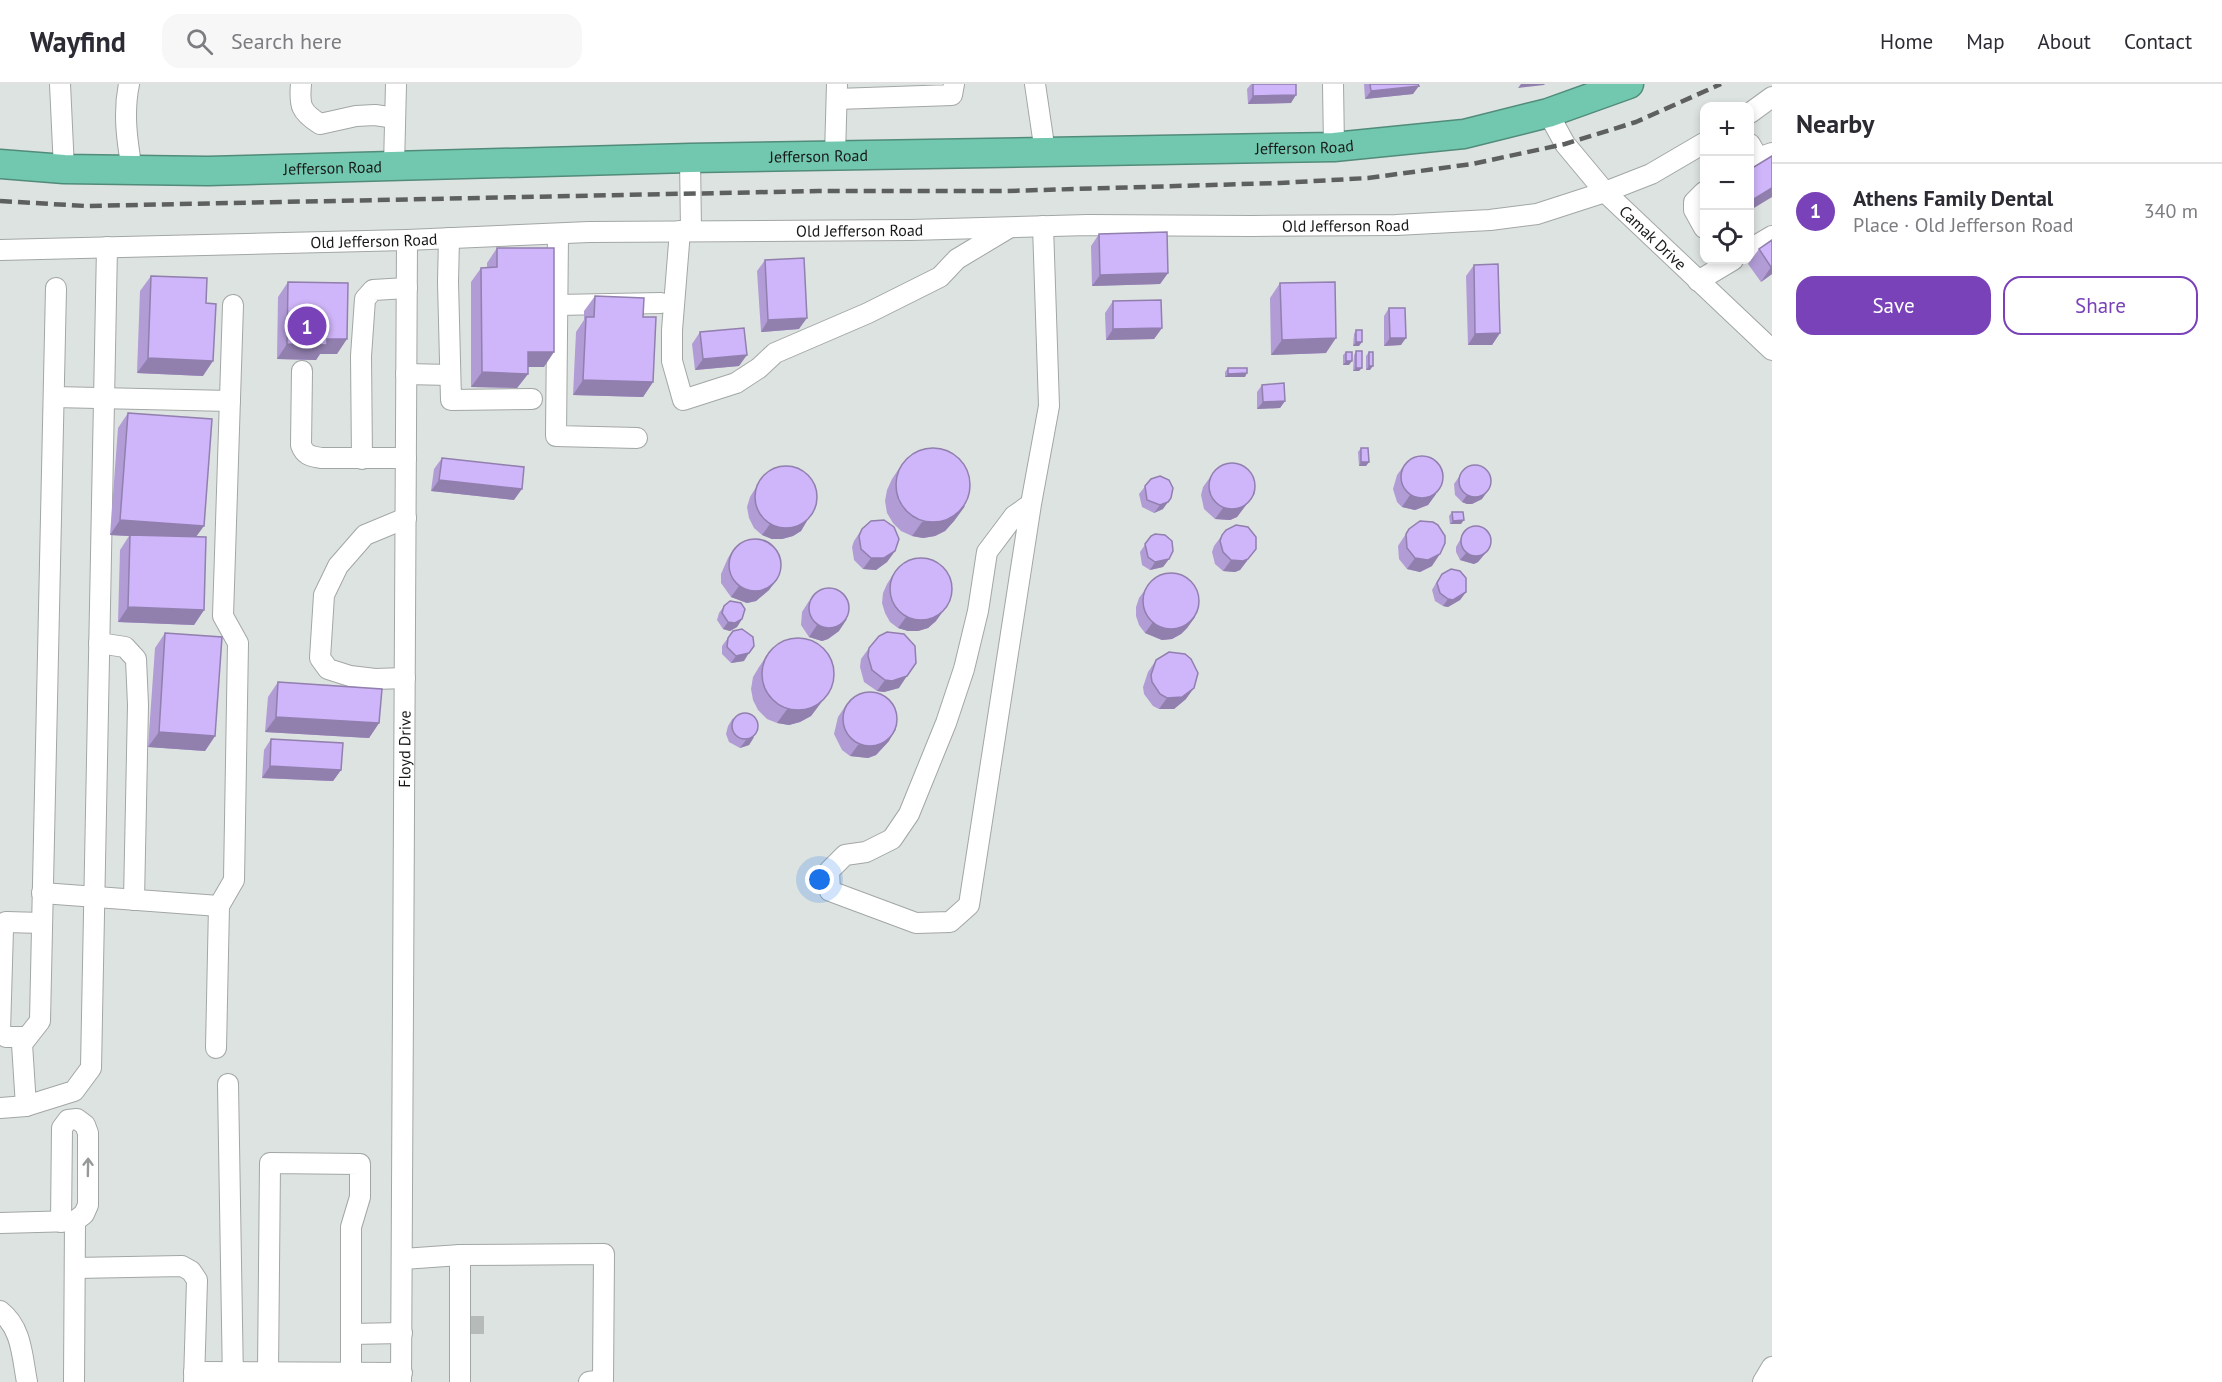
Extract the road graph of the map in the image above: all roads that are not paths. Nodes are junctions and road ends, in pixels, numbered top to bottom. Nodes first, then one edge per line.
1 (60, 84) edge
2 (129, 84) edge
3 (301, 84) edge
4 (396, 84) edge
5 (954, 84) edge
6 (1035, 84) edge
7 (1333, 84) edge
8 (1629, 84) edge
9 (837, 91) edge
10 (1772, 97) edge
11 (1754, 110) edge
12 (1548, 113) junction
13 (395, 118) junction
14 (1700, 145) edge
15 (1334, 147) junction
16 (1045, 152) junction
17 (835, 155) junction
18 (690, 158) junction
19 (0, 164) edge
20 (394, 166) junction
21 (64, 169) junction
22 (132, 170) junction
23 (1605, 192) junction
24 (1700, 196) edge
25 (1700, 221) edge
26 (1043, 226) junction
27 (1012, 227) junction
28 (686, 231) junction
29 (558, 234) junction
30 (1772, 236) edge
31 (449, 238) junction
32 (407, 240) junction
33 (1754, 246) edge
34 (107, 247) junction
35 (0, 250) edge
36 (1723, 264) edge
37 (1698, 281) junction
38 (56, 288) dead end
39 (407, 288) junction
40 (661, 303) dead end
41 (233, 305) dead end
42 (556, 305) junction
43 (1772, 350) edge
44 (302, 371) dead end
45 (406, 374) junction
46 (450, 375) junction
47 (54, 397) junction
48 (104, 398) junction
49 (532, 399) dead end
50 (230, 401) junction
51 (636, 438) dead end
52 (406, 458) junction
53 (362, 459) junction
54 (1031, 504) junction
55 (406, 518) junction
56 (99, 643) junction
57 (405, 678) junction
58 (42, 893) junction
59 (94, 897) junction
60 (134, 900) junction
61 (219, 906) junction
62 (42, 923) junction
63 (27, 1037) junction
64 (216, 1048) dead end
65 (228, 1084) dead end
66 (26, 1106) junction
67 (0, 1108) edge
68 (0, 1223) edge
69 (460, 1255) junction
70 (404, 1259) junction
71 (75, 1268) junction
72 (460, 1297) junction
73 (0, 1311) edge
74 (402, 1333) junction
75 (351, 1334) junction
76 (460, 1350) junction
77 (1772, 1367) edge
78 (268, 1372) junction
79 (351, 1373) junction
80 (194, 1377) edge
81 (233, 1377) edge
82 (402, 1378) edge
83 (27, 1382) edge
84 (74, 1382) edge
85 (460, 1382) edge
86 (589, 1382) edge
87 (1763, 1382) edge

1 - 21 street
2 - 22 street
3 - 13 street
4 - 13 street
5 - 9 street
6 - 16 street
7 - 15 street
8 - 12 highway, Jefferson Road
9 - 17 street
10 - 11 street
12 - 15 highway, Jefferson Road
12 - 23 street, Camak Drive
13 - 20 street
14 - 23 street, Old Jefferson Road
15 - 16 highway, Jefferson Road
16 - 17 highway, Jefferson Road
17 - 18 highway, Jefferson Road
18 - 20 highway, Jefferson Road
18 - 28 street
19 - 21 highway, Jefferson Road
20 - 22 highway, Jefferson Road
21 - 22 highway, Jefferson Road
23 - 26 street, Old Jefferson Road
23 - 37 street, Camak Drive
24 - 25 street
26 - 27 street, Old Jefferson Road
26 - 54 street
27 - 28 street, Old Jefferson Road
27 - 28 street
28 - 29 street, Old Jefferson Road
29 - 31 street, Old Jefferson Road
29 - 42 street
30 - 33 street
31 - 32 street, Old Jefferson Road
31 - 46 street
32 - 34 street, Old Jefferson Road
32 - 39 street, Floyd Drive
34 - 35 street, Old Jefferson Road
34 - 48 street
36 - 37 street
37 - 43 street, Camak Drive
38 - 47 street
39 - 45 street, Floyd Drive
39 - 53 street
40 - 42 street
41 - 50 street
42 - 51 street
44 - 53 street
45 - 46 street
45 - 52 street, Floyd Drive
46 - 49 street
47 - 48 street
47 - 58 street
48 - 50 street
48 - 56 street
50 - 61 street
52 - 53 street
52 - 55 street, Floyd Drive
54 - 54 street
55 - 57 street, Floyd Drive
55 - 57 street
56 - 59 street
56 - 60 street
57 - 70 street, Floyd Drive
58 - 59 street
58 - 62 street
59 - 60 street
59 - 66 street
60 - 61 street
61 - 64 street
62 - 63 street
62 - 63 street
63 - 66 street
65 - 81 street
66 - 67 street
68 - 71 street
69 - 70 street
69 - 72 street
69 - 86 street
70 - 74 street, Floyd Drive
71 - 80 street
71 - 84 street
72 - 76 street
72 - 76 street
73 - 83 street
74 - 75 street
74 - 82 street, Floyd Drive
75 - 78 street
75 - 79 street
76 - 85 street
77 - 87 street
78 - 79 street
78 - 81 street
79 - 82 street
80 - 81 street

